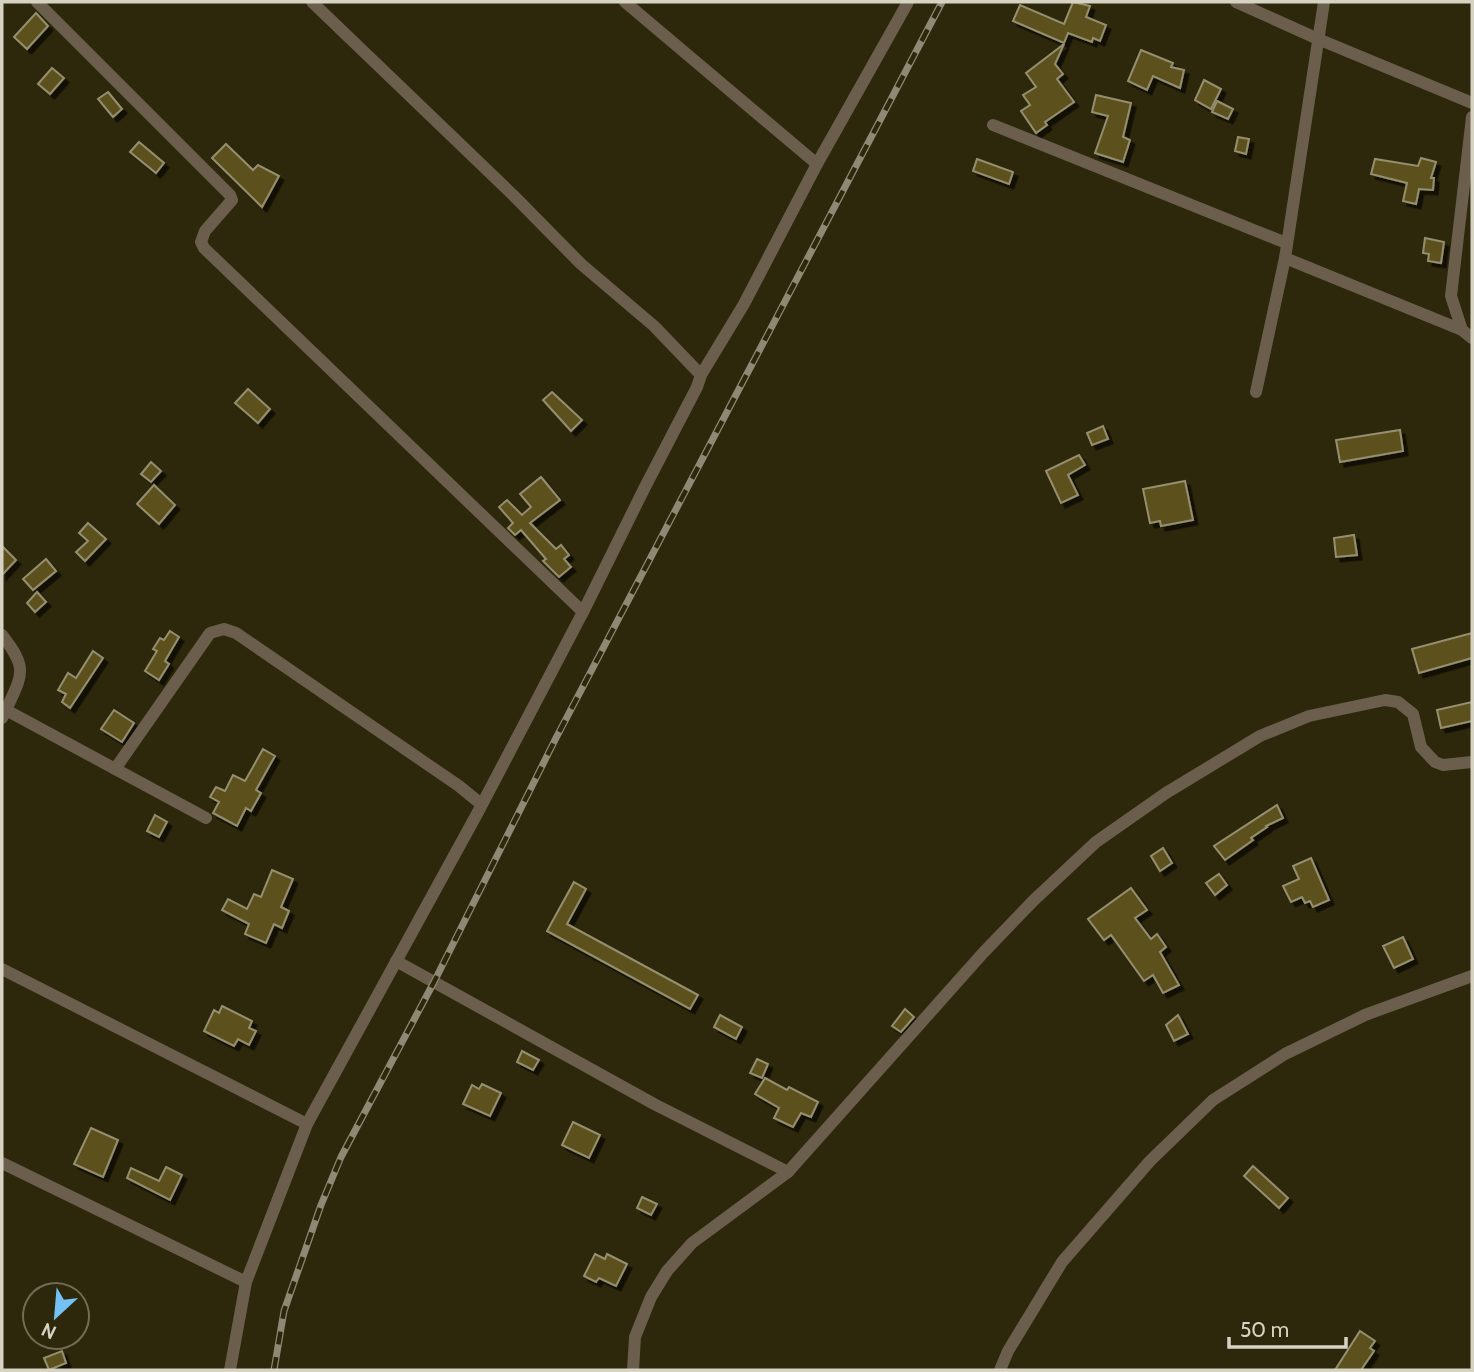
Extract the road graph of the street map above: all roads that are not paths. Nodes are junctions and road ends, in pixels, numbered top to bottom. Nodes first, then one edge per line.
1 (37, 2) edge
2 (313, 2) edge
3 (625, 2) edge
4 (908, 2) edge
5 (1236, 2) edge
6 (1324, 2) edge
7 (1318, 39) junction
8 (1472, 103) edge
9 (1472, 117) edge
10 (993, 125) dead end
11 (817, 164) junction
12 (1286, 243) junction
13 (1285, 258) junction
14 (1467, 334) edge
15 (701, 374) junction
16 (1256, 392) dead end
17 (583, 612) junction
18 (2, 635) edge
19 (4, 714) edge
20 (1472, 762) edge
21 (115, 769) junction
22 (481, 804) junction
23 (206, 818) dead end
24 (396, 961) junction
25 (2, 969) edge
26 (1472, 976) edge
27 (307, 1124) junction
28 (2, 1163) edge
29 (788, 1172) junction
30 (246, 1282) junction
31 (230, 1370) edge
32 (633, 1370) edge
33 (1000, 1370) edge

1 - 17 street
2 - 15 street
3 - 11 street
4 - 11 street
5 - 7 street
6 - 7 street
7 - 8 street
7 - 12 street
9 - 14 street
10 - 12 street
11 - 15 street
12 - 13 street
13 - 14 street
13 - 16 street
15 - 17 street
17 - 22 street
18 - 19 street
19 - 21 street
20 - 29 street
21 - 22 street
21 - 23 street
22 - 24 street
24 - 27 street
24 - 29 street
25 - 27 street
26 - 33 street
27 - 30 street
28 - 30 street
29 - 32 street
30 - 31 street

